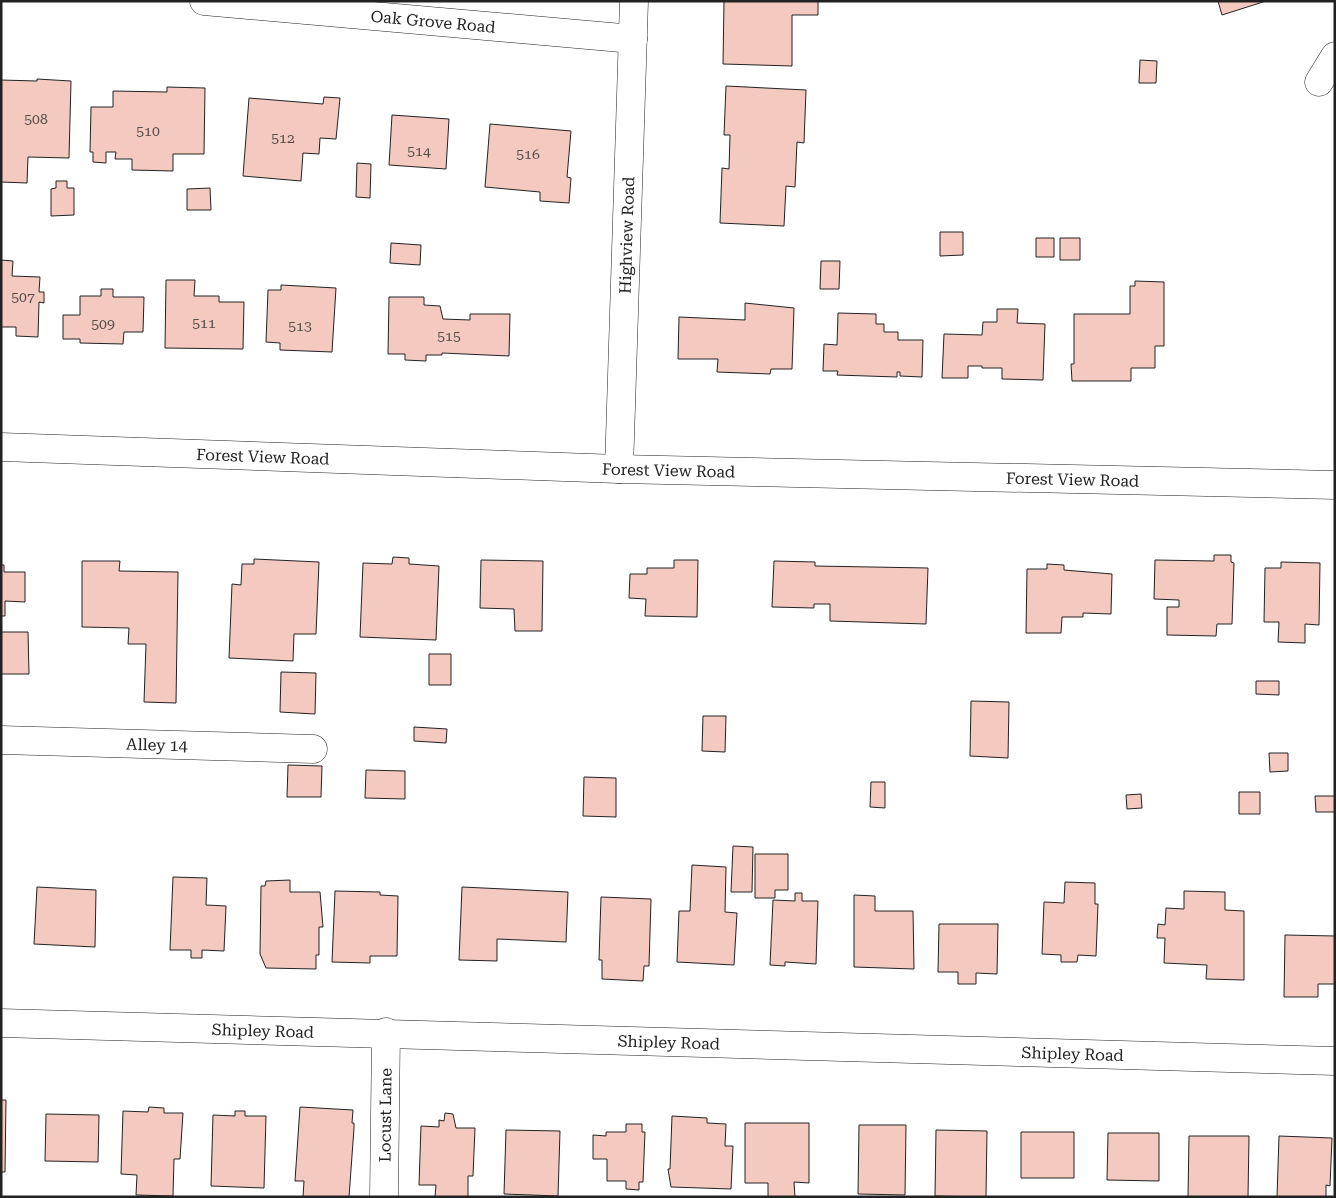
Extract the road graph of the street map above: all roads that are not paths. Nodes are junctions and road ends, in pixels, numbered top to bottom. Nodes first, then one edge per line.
1 (204, 1) edge
2 (634, 1) edge
3 (633, 39) junction
4 (1335, 56) edge
5 (1320, 82) dead end
6 (1, 447) edge
7 (619, 469) junction
8 (1335, 485) edge
9 (1, 740) edge
10 (313, 749) dead end
11 (1, 1022) edge
12 (386, 1032) junction
13 (1335, 1061) edge
14 (384, 1197) edge

1 - 3 street, Oak Grove Road
2 - 3 street, Highview Road
3 - 7 street, Highview Road
4 - 5 street
6 - 7 street, Forest View Road
7 - 8 street, Forest View Road
9 - 10 street, Alley 14
11 - 12 street, Shipley Road
12 - 13 street, Shipley Road
12 - 14 street, Locust Lane

